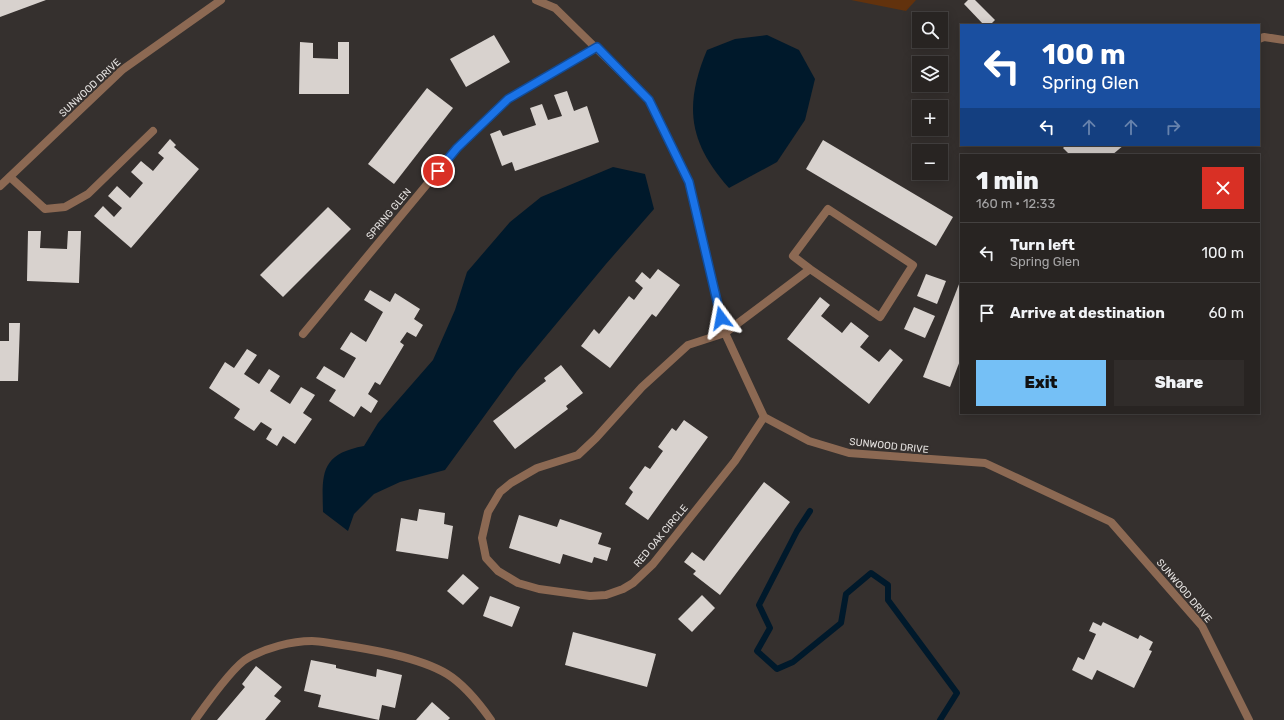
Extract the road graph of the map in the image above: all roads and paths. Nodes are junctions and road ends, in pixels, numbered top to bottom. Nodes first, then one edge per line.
1 (221, 0) edge
2 (536, 0) edge
3 (1260, 39) edge
4 (1284, 40) edge
5 (597, 47) junction
6 (154, 131) dead end
7 (10, 177) junction
8 (0, 186) edge
9 (810, 269) junction
10 (725, 333) junction
11 (303, 334) dead end
12 (764, 417) junction
13 (195, 720) edge
14 (491, 720) edge
15 (1249, 720) edge

1 - 7 street, SUNWOOD DRIVE
2 - 5 street
3 - 4 street
5 - 10 street
5 - 11 street, SPRING GLEN
6 - 7 street
7 - 8 street, SUNWOOD DRIVE
9 - 9 street
9 - 10 street, RED OAK CIRCLE
10 - 12 street
10 - 12 street, RED OAK CIRCLE
12 - 15 street, SUNWOOD DRIVE
13 - 14 street

